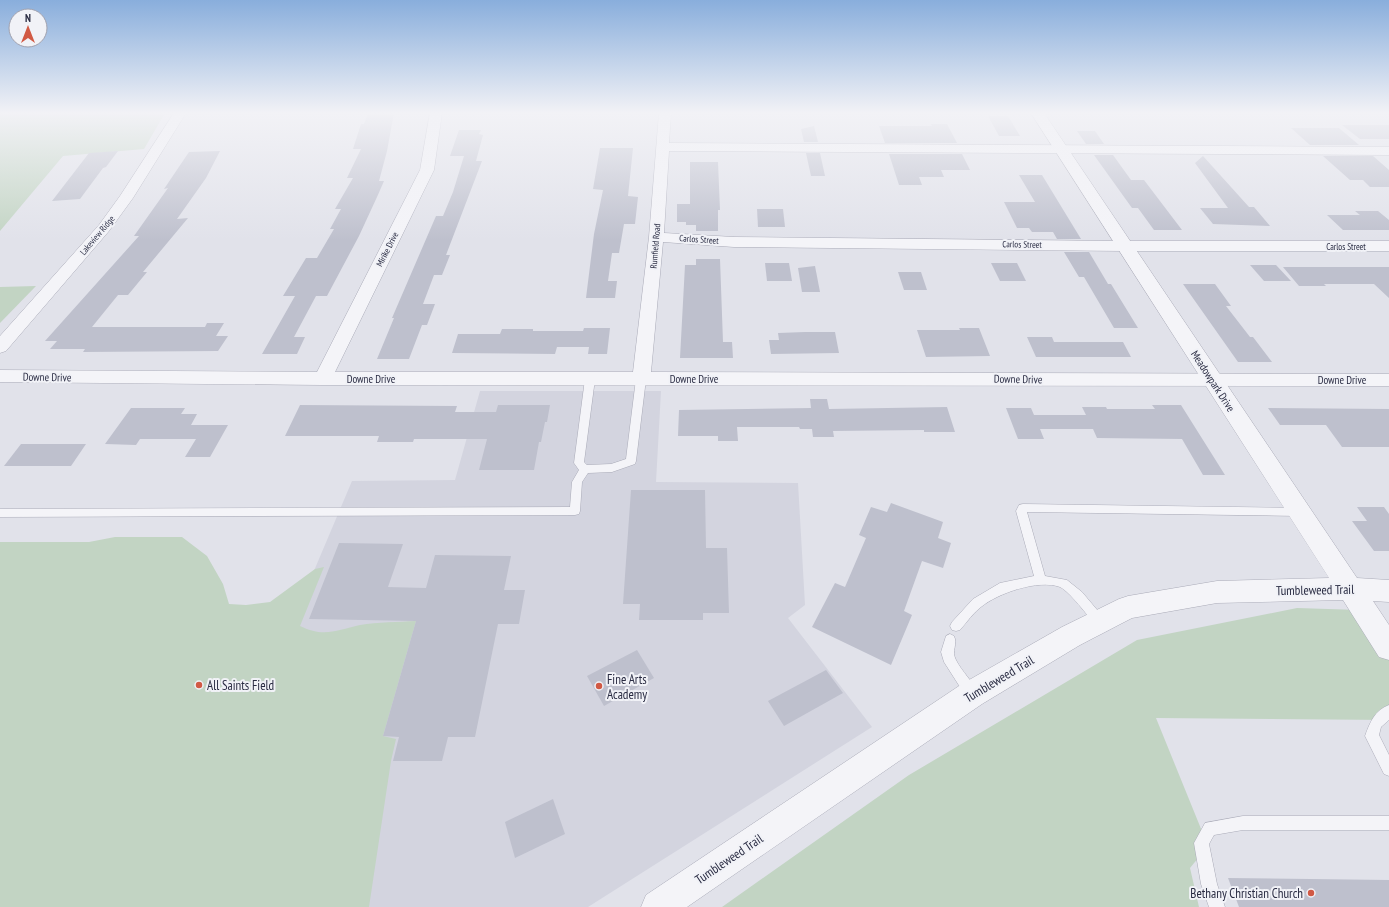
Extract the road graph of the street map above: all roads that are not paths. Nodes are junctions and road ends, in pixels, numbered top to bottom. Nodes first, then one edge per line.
1 (153, 155) edge
2 (429, 155) edge
3 (661, 155) edge
4 (1065, 155) edge
5 (656, 237) junction
6 (1125, 246) junction
7 (1389, 246) edge
8 (0, 347) edge
9 (0, 376) edge
10 (641, 378) junction
11 (590, 379) junction
12 (322, 380) junction
13 (1389, 380) edge
14 (1213, 381) junction
15 (585, 469) junction
16 (1300, 512) junction
17 (0, 513) edge
18 (1040, 580) junction
19 (1351, 589) junction
20 (1389, 591) edge
21 (1100, 622) junction
22 (956, 626) dead end
23 (950, 640) dead end
24 (1389, 648) edge
25 (972, 694) junction
26 (1389, 711) edge
27 (1389, 769) edge
28 (1389, 823) edge
29 (658, 907) edge
30 (1217, 907) edge

1 - 8 street, Lakeview Ridge
2 - 12 street, Mirike Drive
3 - 5 street, Rumfield Road
4 - 6 street, Meadowpark Drive
5 - 6 street, Carlos Street
5 - 10 street, Rumfield Road
6 - 7 street, Carlos Street
6 - 14 street, Meadowpark Drive
9 - 12 street, Downe Drive
10 - 11 street, Downe Drive
10 - 14 street, Downe Drive
10 - 15 lane
11 - 12 street, Downe Drive
11 - 15 lane
13 - 14 street, Downe Drive
14 - 16 street, Meadowpark Drive
15 - 17 lane
16 - 18 lane
16 - 19 street, Meadowpark Drive
18 - 21 lane
18 - 22 lane
19 - 20 street, Tumbleweed Trail
19 - 21 street, Tumbleweed Trail
19 - 24 street, Meadowpark Drive
21 - 25 street, Tumbleweed Trail
23 - 25 lane
25 - 29 street, Tumbleweed Trail
26 - 27 lane
28 - 30 lane

